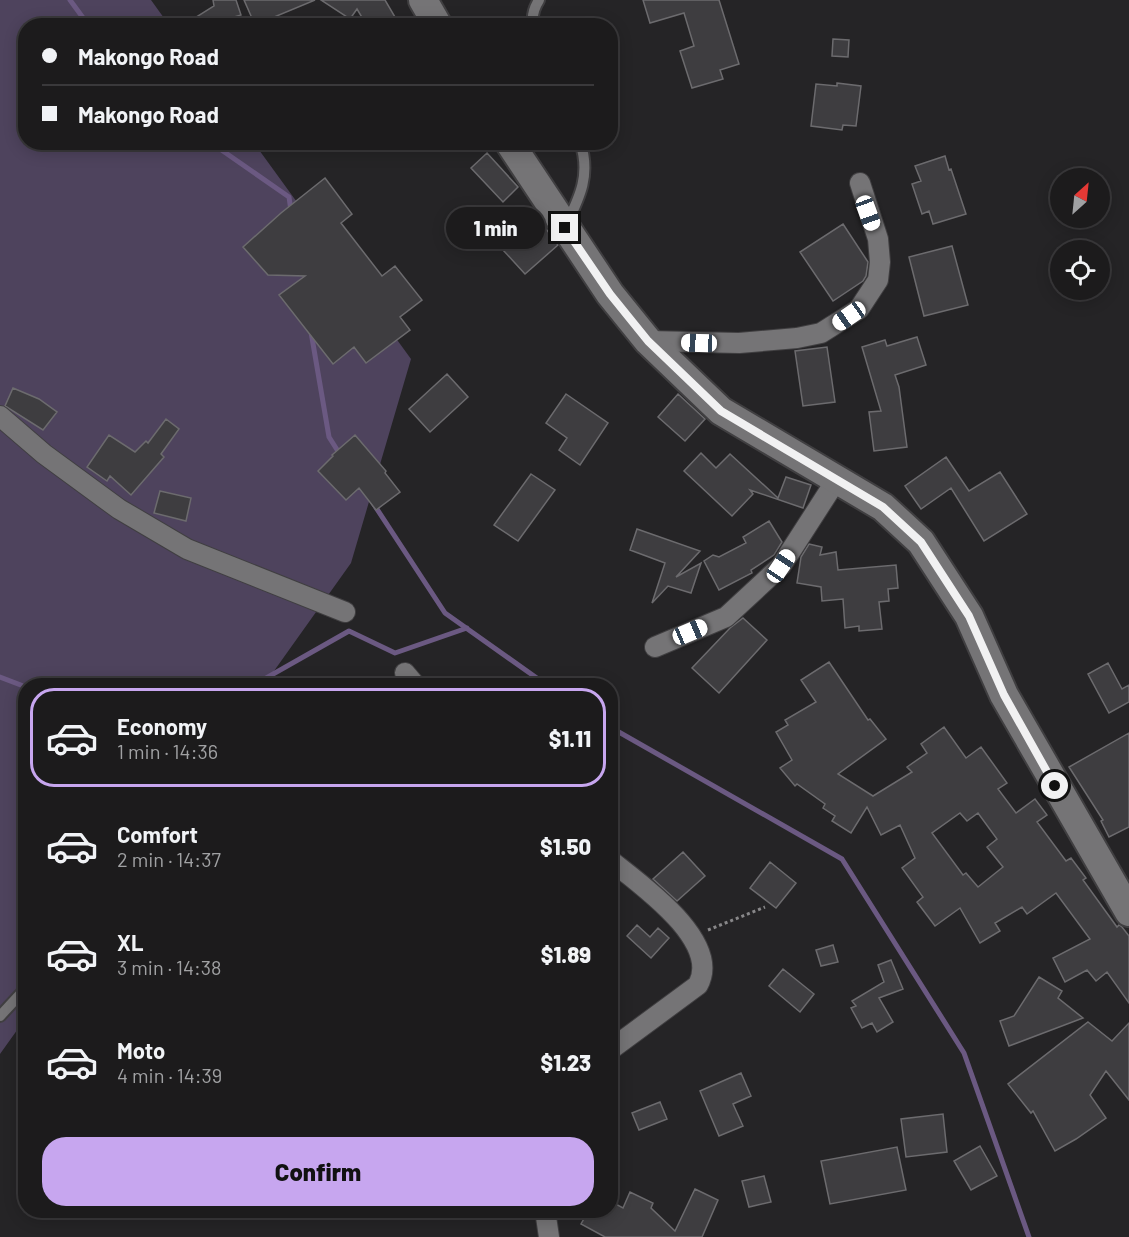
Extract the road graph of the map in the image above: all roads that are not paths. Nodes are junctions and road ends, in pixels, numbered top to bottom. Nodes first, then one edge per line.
1 (423, 0) edge
2 (539, 0) edge
3 (433, 18) edge
4 (533, 18) edge
5 (514, 150) edge
6 (581, 150) edge
7 (860, 183) dead end
8 (565, 228) junction
9 (648, 341) junction
10 (0, 416) edge
11 (837, 480) junction
12 (345, 612) dead end
13 (655, 647) dead end
14 (618, 867) edge
15 (1129, 912) edge
16 (18, 997) edge
17 (0, 1016) edge
18 (618, 1044) edge
19 (546, 1218) edge
20 (549, 1237) edge

1 - 3 street
2 - 4 lane
5 - 8 street
6 - 8 lane
7 - 9 street
8 - 9 street
9 - 11 street
10 - 12 street
11 - 13 street
11 - 15 street
14 - 18 street
16 - 17 lane
19 - 20 street

